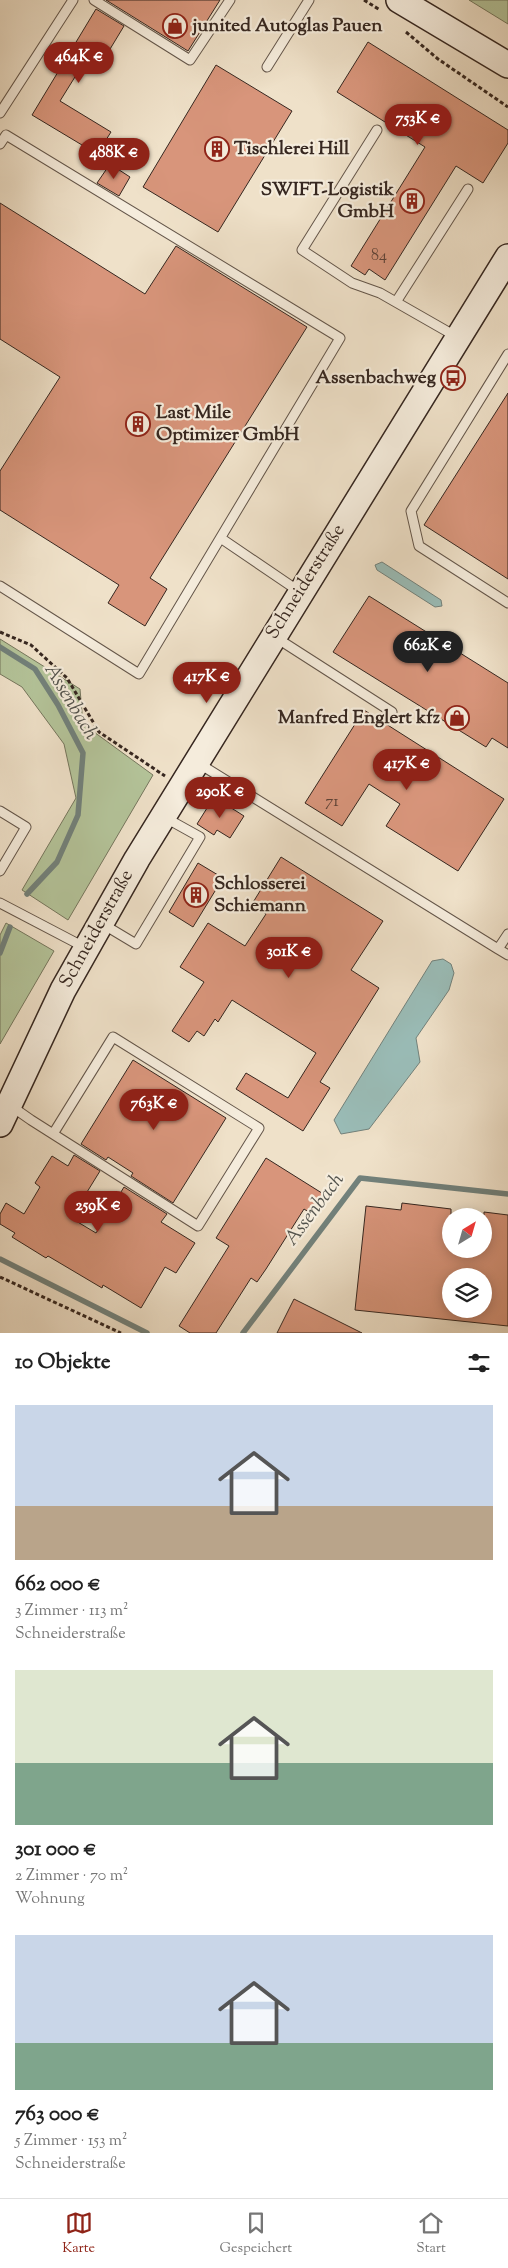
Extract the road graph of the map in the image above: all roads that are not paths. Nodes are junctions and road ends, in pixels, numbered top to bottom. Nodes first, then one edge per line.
1 (72, 0) edge
2 (94, 0) edge
3 (230, 0) edge
4 (310, 0) edge
5 (392, 7) edge
6 (508, 65) edge
7 (268, 67) dead end
8 (0, 113) edge
9 (377, 130) dead end
10 (0, 144) edge
11 (468, 189) dead end
12 (508, 257) edge
13 (396, 302) junction
14 (458, 337) junction
15 (508, 354) edge
16 (222, 539) junction
17 (0, 586) edge
18 (300, 592) junction
19 (508, 603) edge
20 (273, 635) junction
21 (392, 712) dead end
22 (195, 761) junction
23 (0, 811) edge
24 (162, 816) junction
25 (0, 871) edge
26 (0, 903) edge
27 (100, 922) junction
28 (508, 934) edge
29 (86, 948) junction
30 (498, 949) junction
31 (508, 955) edge
32 (4, 1114) edge
33 (53, 1134) junction

1 - 8 lane
2 - 3 lane
4 - 7 lane
5 - 6 main road
9 - 13 lane
10 - 16 lane
11 - 13 lane
12 - 14 main road, Schneiderstraße
13 - 14 lane
14 - 18 main road, Schneiderstraße
15 - 19 lane
16 - 17 lane
16 - 18 lane
18 - 20 main road, Schneiderstraße
20 - 21 lane
20 - 22 main road, Schneiderstraße
22 - 24 main road, Schneiderstraße
22 - 30 lane
23 - 25 lane
24 - 27 main road, Schneiderstraße
24 - 27 lane
26 - 29 lane
27 - 29 main road, Schneiderstraße
28 - 30 lane
29 - 32 main road, Schneiderstraße
30 - 31 lane
32 - 33 lane
33 - 33 lane

